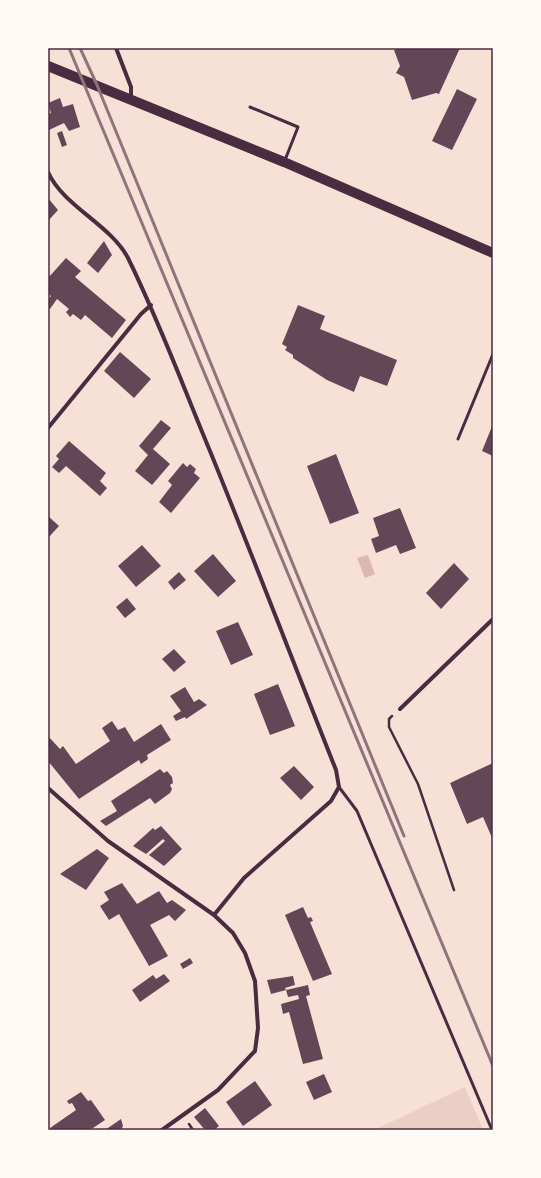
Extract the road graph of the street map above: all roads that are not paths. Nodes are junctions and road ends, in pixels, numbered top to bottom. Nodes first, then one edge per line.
1 (116, 48) edge
2 (48, 66) edge
3 (131, 99) junction
4 (250, 107) dead end
5 (284, 162) junction
6 (48, 172) edge
7 (493, 253) edge
8 (151, 305) junction
9 (493, 354) edge
10 (48, 428) edge
11 (458, 439) dead end
12 (493, 619) edge
13 (400, 709) road end
14 (338, 787) junction
15 (48, 788) edge
16 (214, 916) junction
17 (162, 1130) edge
18 (492, 1130) edge

1 - 3 street
2 - 3 main road
3 - 5 main road
4 - 5 lane
5 - 7 main road
6 - 8 street
8 - 10 street
8 - 14 street
9 - 11 lane
12 - 13 street
14 - 16 street
14 - 18 lane
15 - 16 street
16 - 17 street

